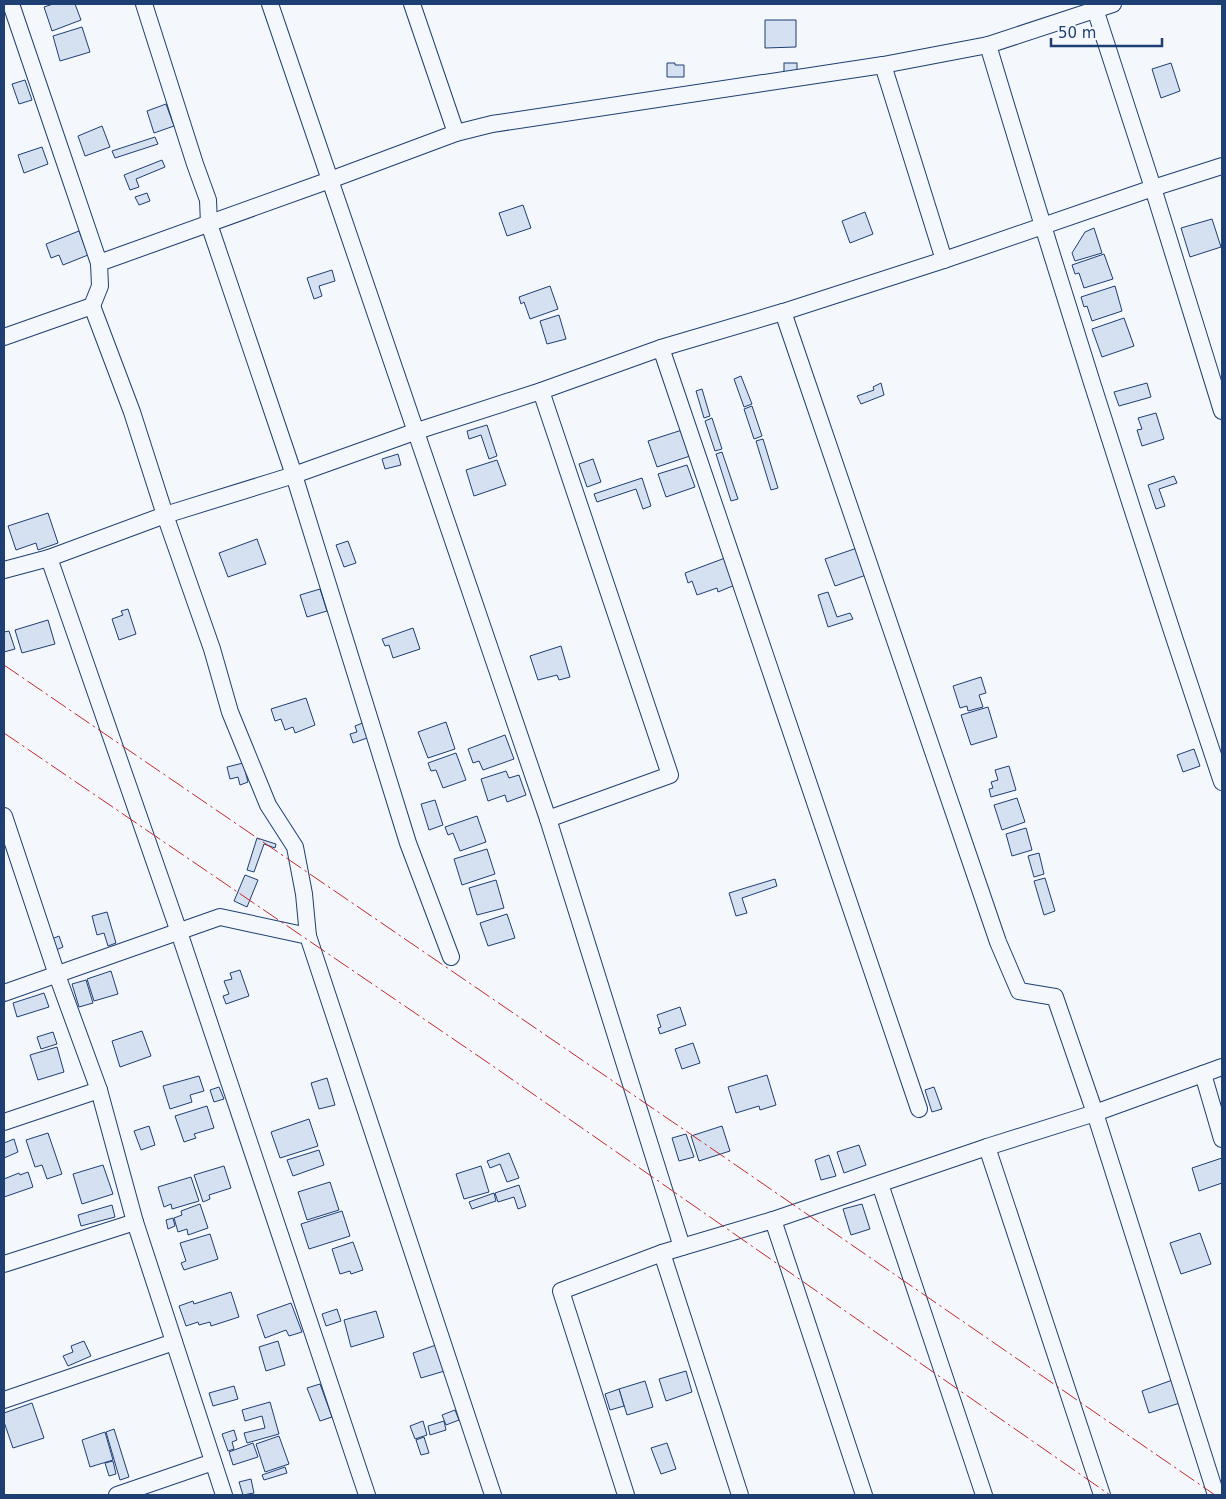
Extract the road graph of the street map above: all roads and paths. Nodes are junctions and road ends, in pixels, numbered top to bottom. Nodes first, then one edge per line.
1 (11, 4) edge
2 (144, 4) edge
3 (270, 4) edge
4 (412, 4) edge
5 (1113, 4) edge
6 (1095, 10) junction
7 (988, 45) junction
8 (883, 66) junction
9 (456, 133) junction
10 (1222, 166) edge
11 (330, 180) junction
12 (1153, 188) junction
13 (210, 224) junction
14 (1043, 227) junction
15 (944, 260) junction
16 (99, 263) junction
17 (92, 306) junction
18 (783, 312) junction
19 (4, 337) edge
20 (660, 348) junction
21 (541, 391) junction
22 (1222, 411) edge
23 (417, 431) junction
24 (294, 475) junction
25 (165, 515) junction
26 (49, 558) junction
27 (4, 570) edge
28 (1222, 782) edge
29 (4, 816) edge
30 (548, 820) junction
31 (179, 932) junction
32 (308, 936) junction
33 (450, 957) dead end
34 (57, 975) junction
35 (4, 993) edge
36 (1222, 1067) edge
37 (1203, 1074) junction
38 (99, 1090) junction
39 (919, 1109) dead end
40 (1095, 1113) junction
41 (4, 1122) edge
42 (1222, 1139) edge
43 (987, 1147) junction
44 (880, 1184) junction
45 (773, 1220) junction
46 (135, 1222) junction
47 (682, 1247) junction
48 (662, 1253) junction
49 (4, 1264) edge
50 (174, 1342) junction
51 (4, 1400) edge
52 (213, 1462) junction
53 (117, 1495) edge
54 (224, 1495) edge
55 (367, 1495) edge
56 (493, 1495) edge
57 (626, 1495) edge
58 (740, 1495) edge
59 (864, 1495) edge
60 (984, 1495) edge
61 (1102, 1495) edge
62 (1216, 1495) edge

1 - 16 street
2 - 13 street
3 - 11 street
4 - 9 street
5 - 6 street
6 - 7 street
6 - 12 street
7 - 8 street
7 - 14 street
8 - 9 street
8 - 15 street
9 - 11 street
10 - 12 street
11 - 13 street
11 - 23 street
12 - 14 street
12 - 22 street
13 - 16 street
13 - 24 street
14 - 15 street
14 - 28 street
15 - 18 street
16 - 17 street
17 - 19 street
17 - 25 street
18 - 20 street
18 - 40 street
20 - 21 street
20 - 39 street
21 - 23 street
21 - 30 street
23 - 24 street
23 - 30 street
24 - 25 street
24 - 33 street
25 - 26 street
25 - 32 street
26 - 27 street
26 - 31 street
29 - 34 street
30 - 47 street
31 - 32 street
31 - 34 street
31 - 55 street
32 - 56 street
34 - 35 street
34 - 38 street
36 - 37 street
37 - 40 street
37 - 42 street
38 - 41 street
38 - 46 street
40 - 43 street
40 - 62 street
43 - 44 street
43 - 61 street
44 - 45 street
44 - 60 street
45 - 47 street
45 - 59 street
46 - 49 street
46 - 50 street
47 - 48 street
48 - 57 street
48 - 58 street
50 - 51 street
50 - 52 street
52 - 53 street
52 - 54 street

